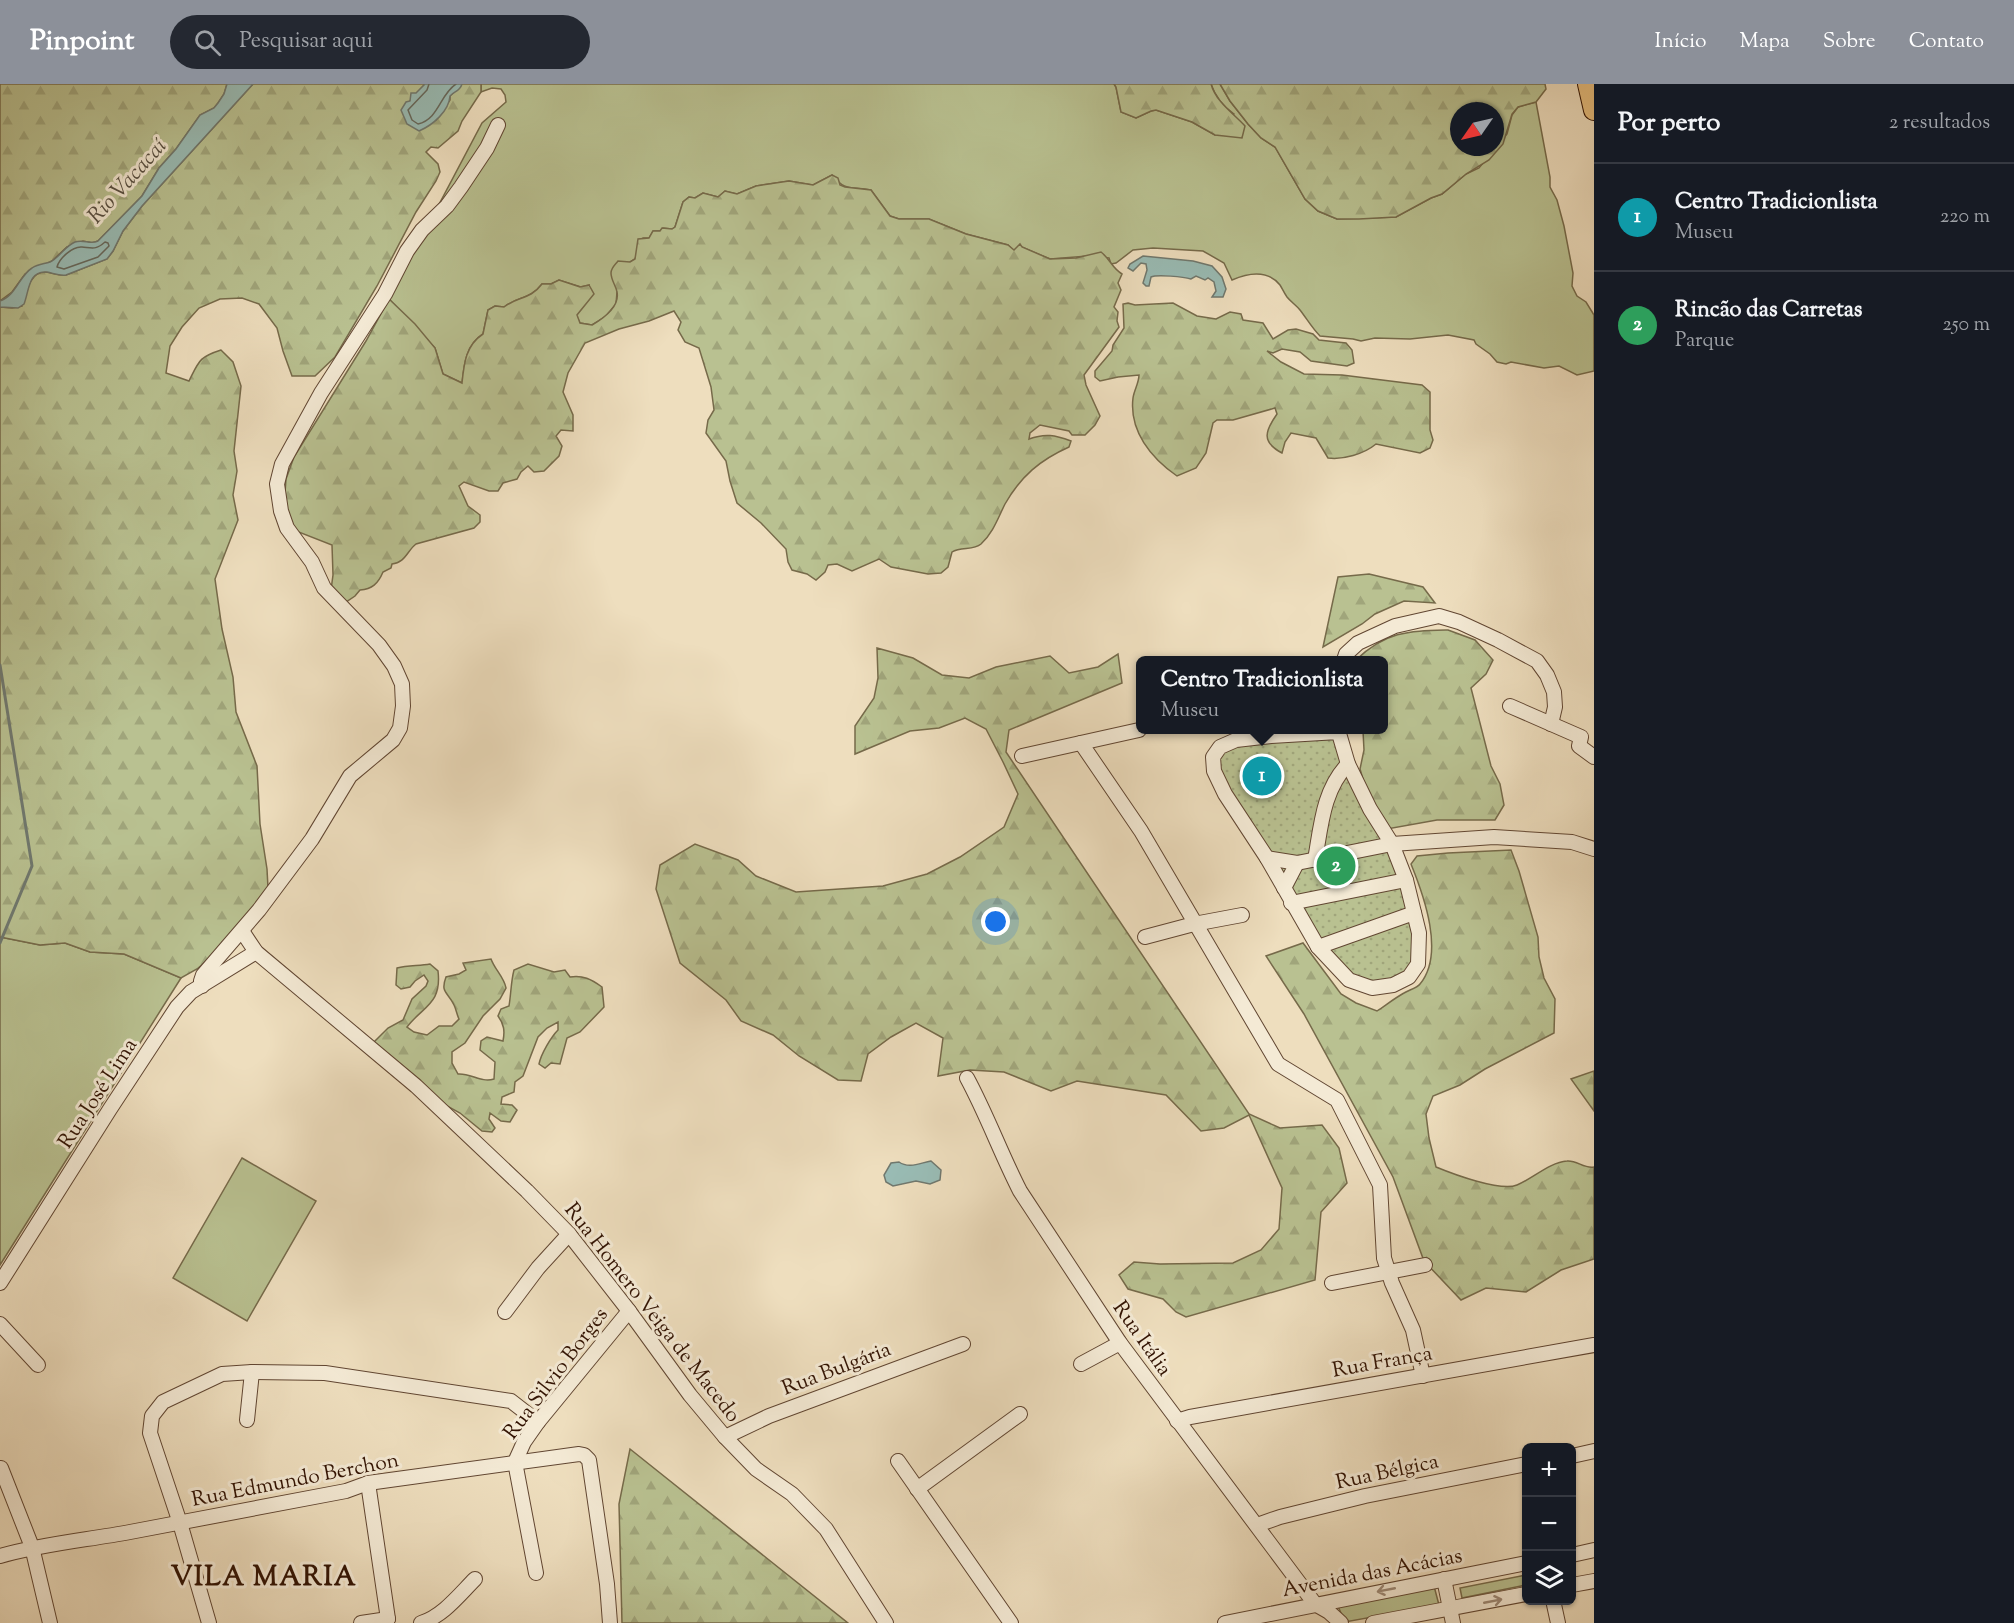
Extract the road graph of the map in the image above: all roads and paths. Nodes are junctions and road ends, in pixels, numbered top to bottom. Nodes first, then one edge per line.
1 (1588, 84) edge
2 (1594, 110) edge
3 (498, 125) dead end
4 (1345, 656) edge
5 (1510, 706) dead end
6 (1551, 724) junction
7 (1136, 731) edge
8 (1298, 734) edge
9 (1339, 734) edge
10 (1588, 740) edge
11 (1081, 743) junction
12 (1022, 756) dead end
13 (1594, 757) edge
14 (1348, 764) junction
15 (1392, 844) junction
16 (1594, 849) edge
17 (1267, 858) junction
18 (1315, 860) junction
19 (1298, 863) junction
20 (1406, 880) junction
21 (1284, 888) junction
22 (1291, 903) junction
23 (1414, 913) junction
24 (1242, 915) dead end
25 (1194, 924) junction
26 (242, 931) junction
27 (1145, 937) dead end
28 (1318, 947) junction
29 (256, 952) junction
30 (202, 986) junction
31 (967, 1078) dead end
32 (569, 1234) junction
33 (1425, 1265) dead end
34 (1389, 1273) junction
35 (0, 1283) edge
36 (1332, 1283) dead end
37 (629, 1311) junction
38 (505, 1312) dead end
39 (0, 1324) edge
40 (1120, 1343) junction
41 (963, 1344) dead end
42 (1594, 1345) edge
43 (1081, 1364) dead end
44 (38, 1365) dead end
45 (252, 1372) junction
46 (1423, 1376) junction
47 (1020, 1414) dead end
48 (247, 1420) dead end
49 (1177, 1421) junction
50 (538, 1422) junction
51 (725, 1437) junction
52 (1594, 1451) edge
53 (1576, 1454) edge
54 (898, 1461) dead end
55 (515, 1462) junction
56 (1522, 1465) edge
57 (2, 1468) dead end
58 (368, 1483) junction
59 (917, 1489) junction
60 (180, 1523) junction
61 (1257, 1525) junction
62 (32, 1547) junction
63 (1594, 1550) edge
64 (1576, 1554) edge
65 (0, 1557) edge
66 (1522, 1564) edge
67 (536, 1573) dead end
68 (1444, 1579) junction
69 (475, 1580) dead end
70 (1594, 1581) edge
71 (1576, 1584) edge
72 (1522, 1595) edge
73 (1314, 1604) junction
74 (1554, 1605) edge
75 (1451, 1616) edge
76 (392, 1621) edge
77 (50, 1623) edge
78 (210, 1623) edge
79 (361, 1623) edge
80 (421, 1623) edge
81 (610, 1623) edge
82 (886, 1623) edge
83 (1011, 1623) edge
84 (1225, 1623) edge
85 (1341, 1623) edge
86 (1374, 1623) edge
87 (1558, 1623) edge

1 - 2 highway
3 - 26 street
4 - 6 street
5 - 6 street
6 - 10 street
7 - 11 street
8 - 17 street
9 - 14 street
10 - 13 street
11 - 12 street
11 - 25 street
14 - 15 street
14 - 18 street
15 - 16 street
15 - 18 street
15 - 20 street
17 - 19 street
17 - 21 street
18 - 19 street
19 - 21 street
20 - 22 street
20 - 23 street
21 - 22 street
22 - 28 street
23 - 28 street
23 - 28 street
24 - 25 street
25 - 27 street
25 - 34 street
26 - 29 street, Rua Homero Veiga de Macedo
26 - 30 street
29 - 30 street, Rua José Lima
29 - 32 street, Rua Homero Veiga de Macedo
30 - 35 street, Rua José Lima
31 - 40 street, Rua Itália
32 - 37 street, Rua Homero Veiga de Macedo
32 - 38 street
33 - 34 street
34 - 36 street
34 - 46 street
37 - 50 street, Rua Silvio Borges
37 - 51 street, Rua Homero Veiga de Macedo
39 - 44 street
40 - 43 street
40 - 49 street, Rua Itália
41 - 51 street, Rua Bulgária
42 - 46 street, Rua França
45 - 48 street
45 - 50 street
45 - 60 street
46 - 49 street, Rua França
47 - 59 street
49 - 61 street, Rua Itália
50 - 55 street, Rua Silvio Borges
51 - 82 street, Rua Homero Veiga de Macedo
52 - 53 street
54 - 59 street
55 - 58 street, Rua Edmundo Berchon
55 - 67 street
55 - 81 street, Rua Edmundo Berchon
56 - 61 street, Rua Bélgica
57 - 62 street
58 - 60 street, Rua Edmundo Berchon
58 - 76 street
59 - 83 street
60 - 62 street, Rua Edmundo Berchon
60 - 78 street
61 - 73 street, Rua Itália
62 - 65 street, Rua Edmundo Berchon
62 - 77 street
63 - 64 street
66 - 68 street, Avenida das Acácias
68 -> 73 street, Avenida das Acácias
68 - 75 street
69 - 80 street
70 - 71 street
75 -> 72 street
73 - 84 street, Avenida das Acácias
73 - 85 street, Rua Itália
74 - 87 street
75 - 86 street
76 - 79 street

